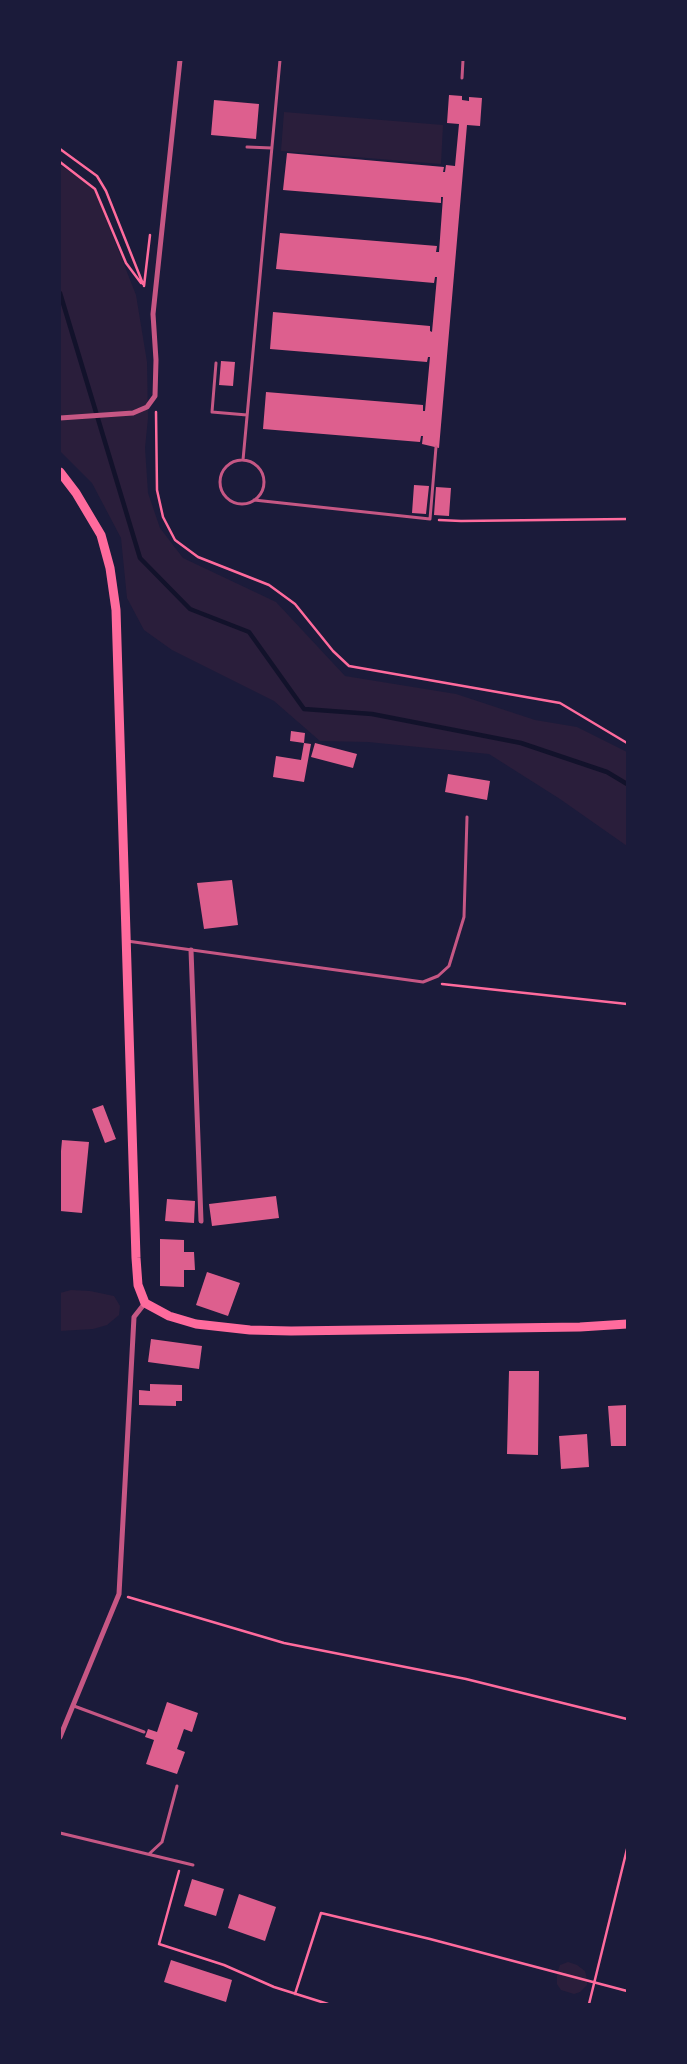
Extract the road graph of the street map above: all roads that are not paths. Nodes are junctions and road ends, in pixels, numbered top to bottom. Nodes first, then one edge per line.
1 (180, 60) edge
2 (280, 60) edge
3 (464, 60) edge
4 (462, 78) dead end
5 (247, 146) dead end
6 (272, 148) junction
7 (216, 363) dead end
8 (247, 415) junction
9 (60, 418) edge
10 (436, 447) dead end
11 (243, 460) junction
12 (60, 472) edge
13 (254, 500) junction
14 (467, 817) dead end
15 (126, 941) junction
16 (191, 950) junction
17 (201, 1221) dead end
18 (145, 1303) junction
19 (627, 1324) edge
20 (74, 1706) junction
21 (144, 1732) dead end
22 (60, 1737) edge
23 (177, 1786) dead end
24 (60, 1833) edge
25 (148, 1854) junction
26 (193, 1865) dead end

1 - 9 street
2 - 6 lane
3 - 4 lane
5 - 6 lane
6 - 8 lane
7 - 8 lane
8 - 11 lane
10 - 13 lane
11 - 13 lane
11 - 13 lane
12 - 15 main road
14 - 16 lane
15 - 16 lane
15 - 18 main road
16 - 17 street
18 - 19 main road
18 - 20 street
20 - 21 lane
20 - 22 street
23 - 25 lane
24 - 25 lane
25 - 26 lane

